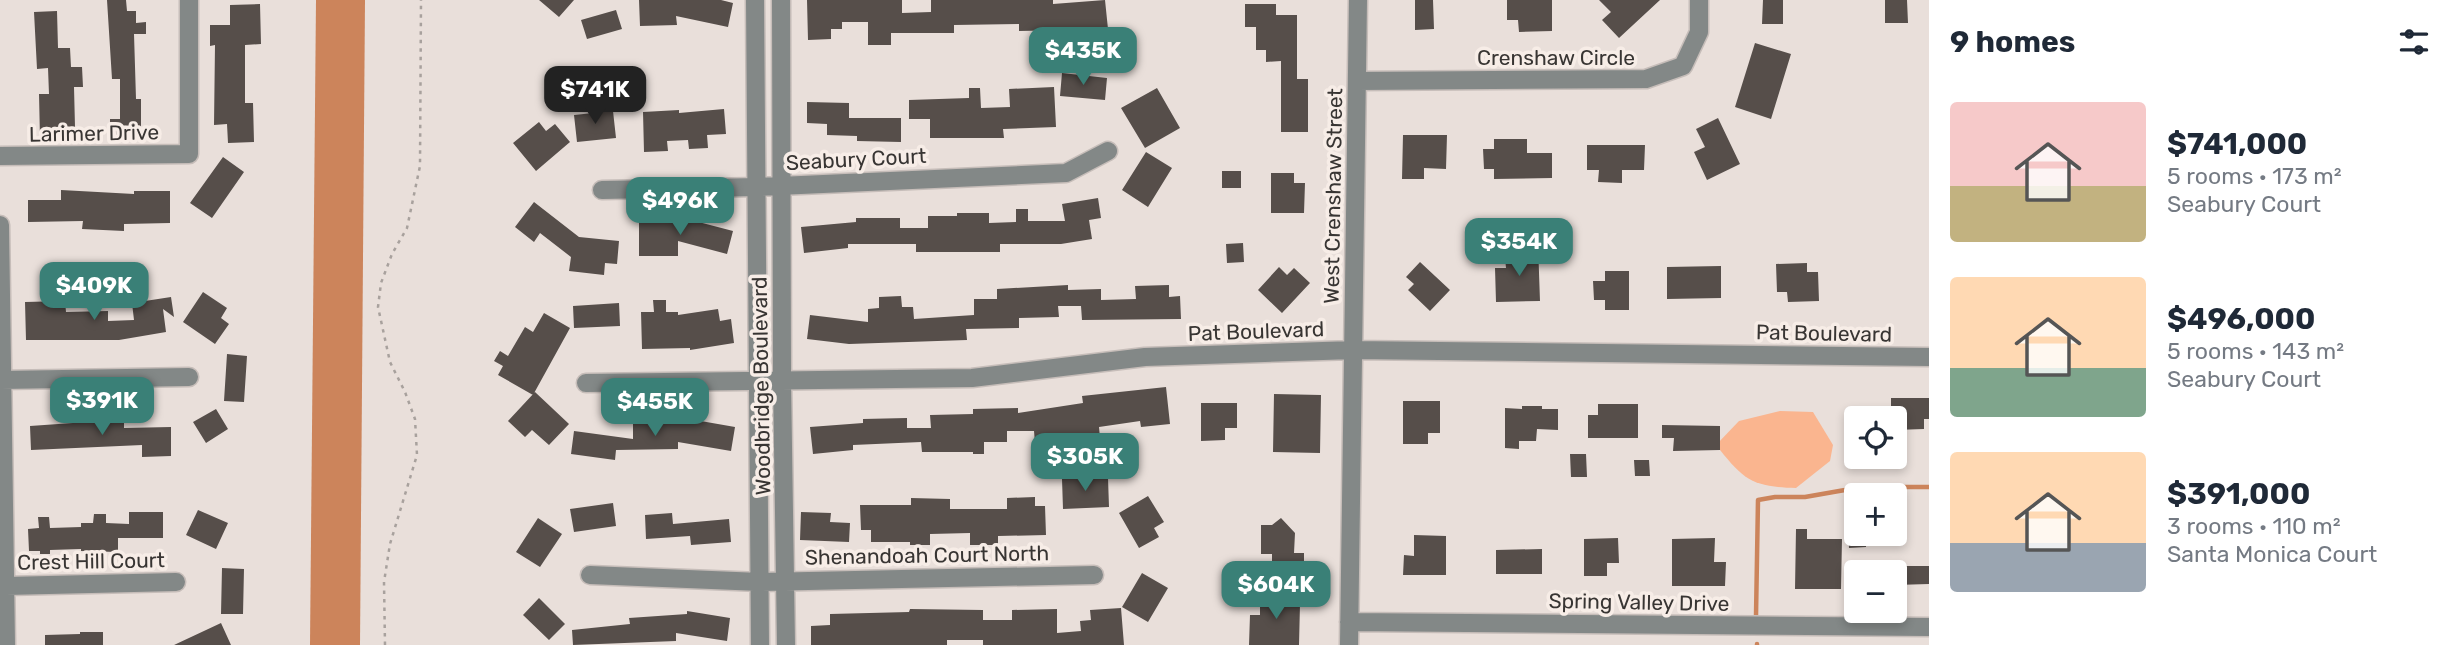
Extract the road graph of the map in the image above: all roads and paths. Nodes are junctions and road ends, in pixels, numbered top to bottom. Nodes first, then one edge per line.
1 (189, 0) edge
2 (421, 0) edge
3 (755, 0) edge
4 (781, 0) edge
5 (1358, 0) edge
6 (1699, 0) edge
7 (1357, 81) junction
8 (1108, 151) dead end
9 (0, 156) edge
10 (783, 185) junction
11 (757, 187) junction
12 (602, 190) dead end
13 (0, 225) edge
14 (1353, 350) junction
15 (1929, 357) edge
16 (189, 377) dead end
17 (1, 380) edge
18 (782, 380) junction
19 (757, 382) junction
20 (586, 383) dead end
21 (590, 575) dead end
22 (1094, 575) dead end
23 (787, 580) junction
24 (176, 582) dead end
25 (760, 582) junction
26 (6, 586) junction
27 (1349, 622) junction
28 (1929, 627) edge
29 (6, 645) edge
30 (385, 645) edge
31 (760, 645) edge
32 (786, 645) edge
33 (1349, 645) edge

1 - 9 street, Larimer Drive
2 - 30 path
3 - 11 street, Woodbridge Boulevard
4 - 10 street, Woodbridge Boulevard
5 - 7 street, West Crenshaw Street
6 - 7 street, Crenshaw Circle
7 - 14 street, West Crenshaw Street
8 - 10 street, Seabury Court
10 - 11 street, Seabury Court
10 - 18 street, Woodbridge Boulevard
11 - 12 street, Seabury Court
11 - 19 street, Woodbridge Boulevard
13 - 17 street
14 - 15 street, Pat Boulevard
14 - 18 street, Pat Boulevard
14 - 27 street, West Crenshaw Street
16 - 17 street
17 - 26 street
18 - 19 street, Pat Boulevard
18 - 23 street, Woodbridge Boulevard
19 - 20 street, Pat Boulevard
19 - 25 street, Woodbridge Boulevard
21 - 25 street, Shenandoah Court North
22 - 23 street, Shenandoah Court North
23 - 25 street, Shenandoah Court North
23 - 32 street, Woodbridge Boulevard
24 - 26 street, Crest Hill Court
25 - 31 street, Woodbridge Boulevard
26 - 29 street
27 - 28 street, Spring Valley Drive
27 - 33 street, West Crenshaw Street

